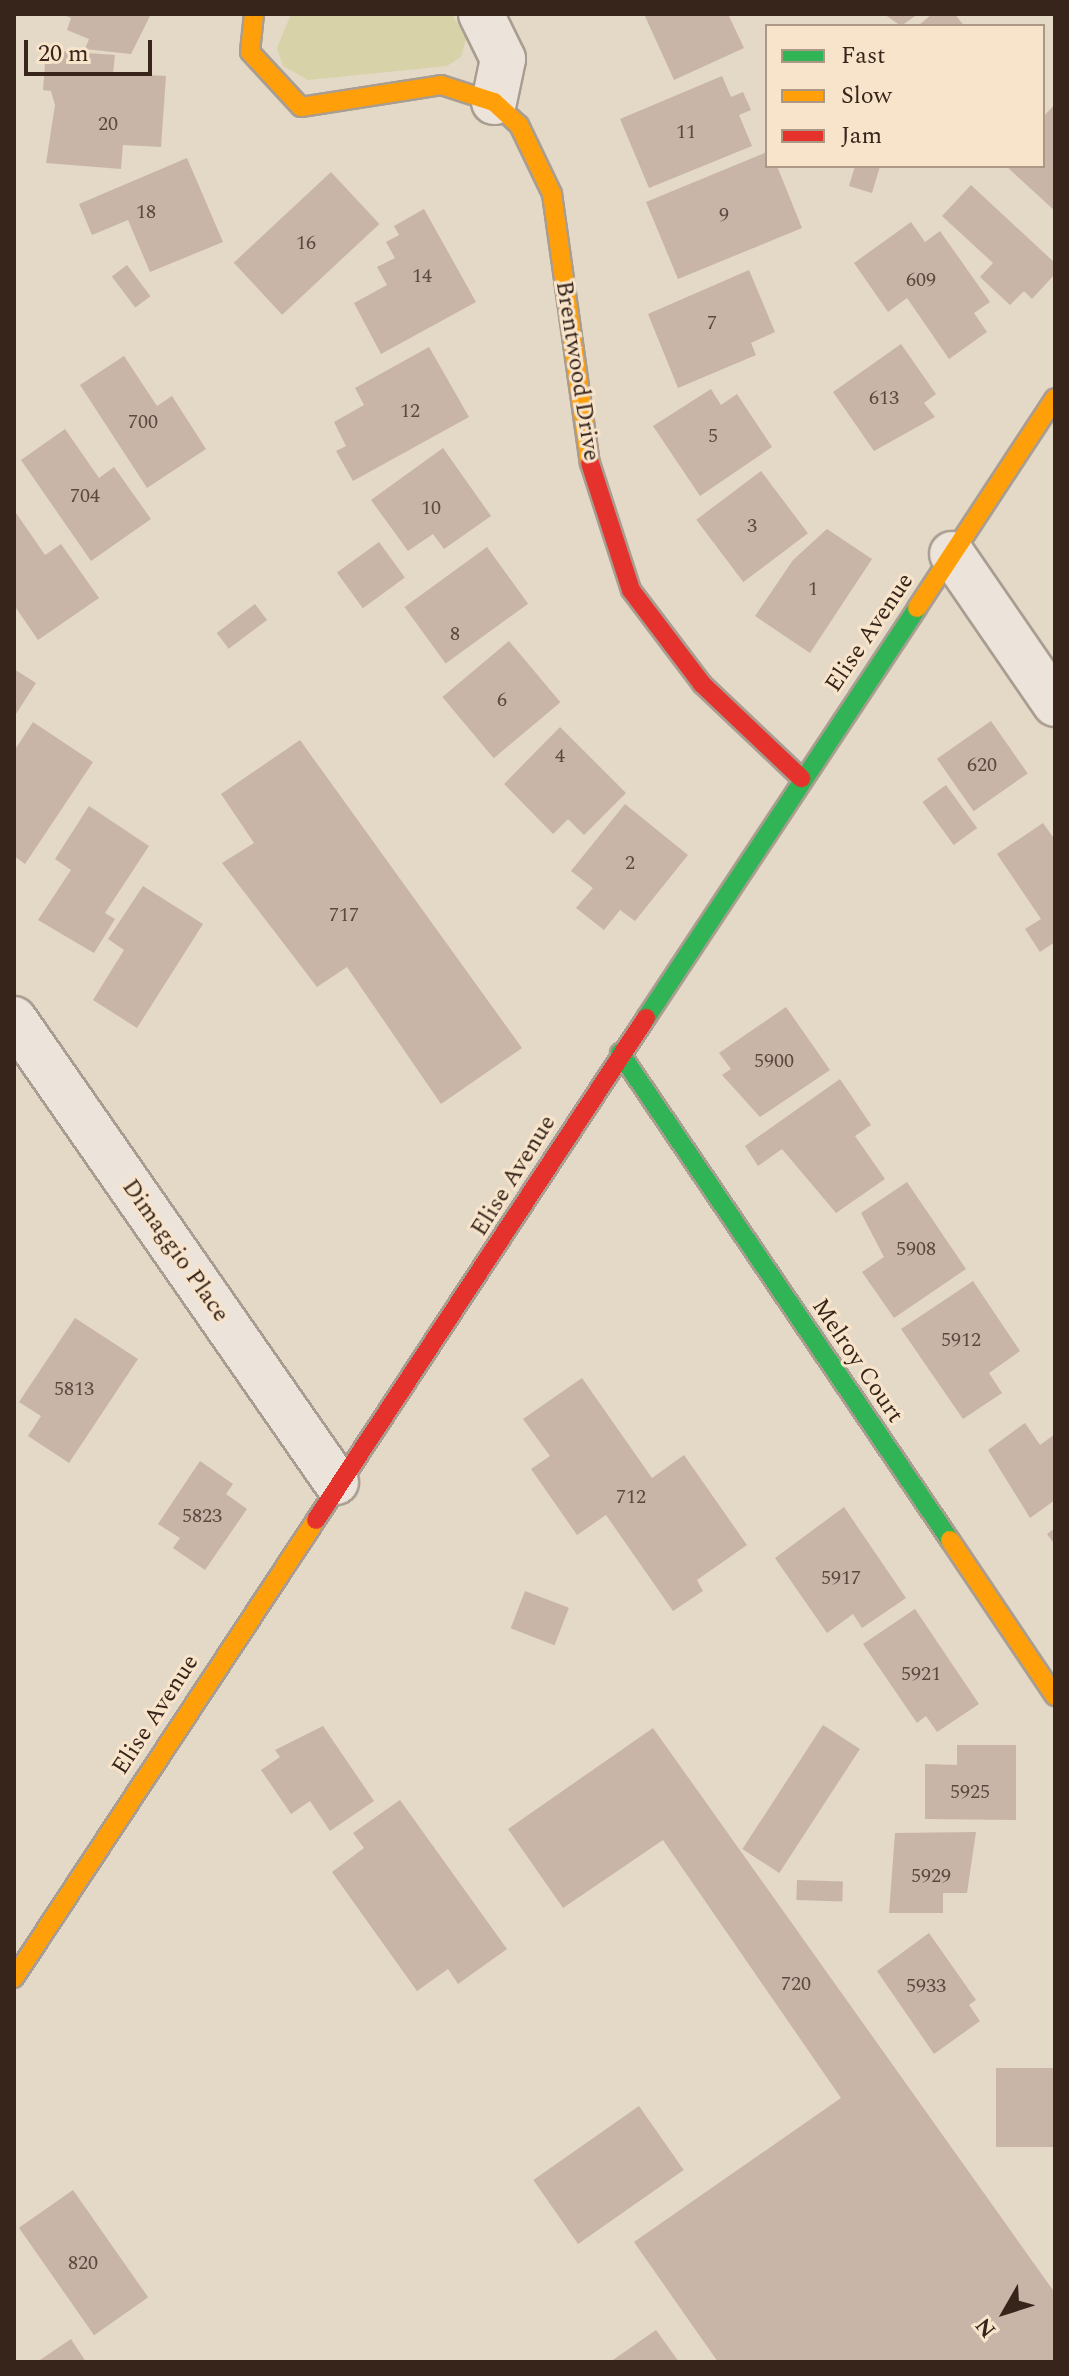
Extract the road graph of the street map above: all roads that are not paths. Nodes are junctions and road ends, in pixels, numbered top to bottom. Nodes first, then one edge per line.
1 (254, 14) edge
2 (481, 14) edge
3 (494, 102) junction
4 (1055, 398) edge
5 (952, 554) junction
6 (1055, 704) edge
7 (801, 778) junction
8 (14, 1019) edge
9 (620, 1053) junction
10 (336, 1482) junction
11 (1055, 1696) edge
12 (14, 1978) edge

1 - 3 street, Brentwood Drive
2 - 3 street
3 - 7 street, Brentwood Drive
4 - 5 street, Elise Avenue
5 - 6 street
5 - 7 street, Elise Avenue
7 - 9 street, Elise Avenue
8 - 10 street, Dimaggio Place
9 - 10 street, Elise Avenue
9 - 11 street, Melroy Court
10 - 12 street, Elise Avenue

